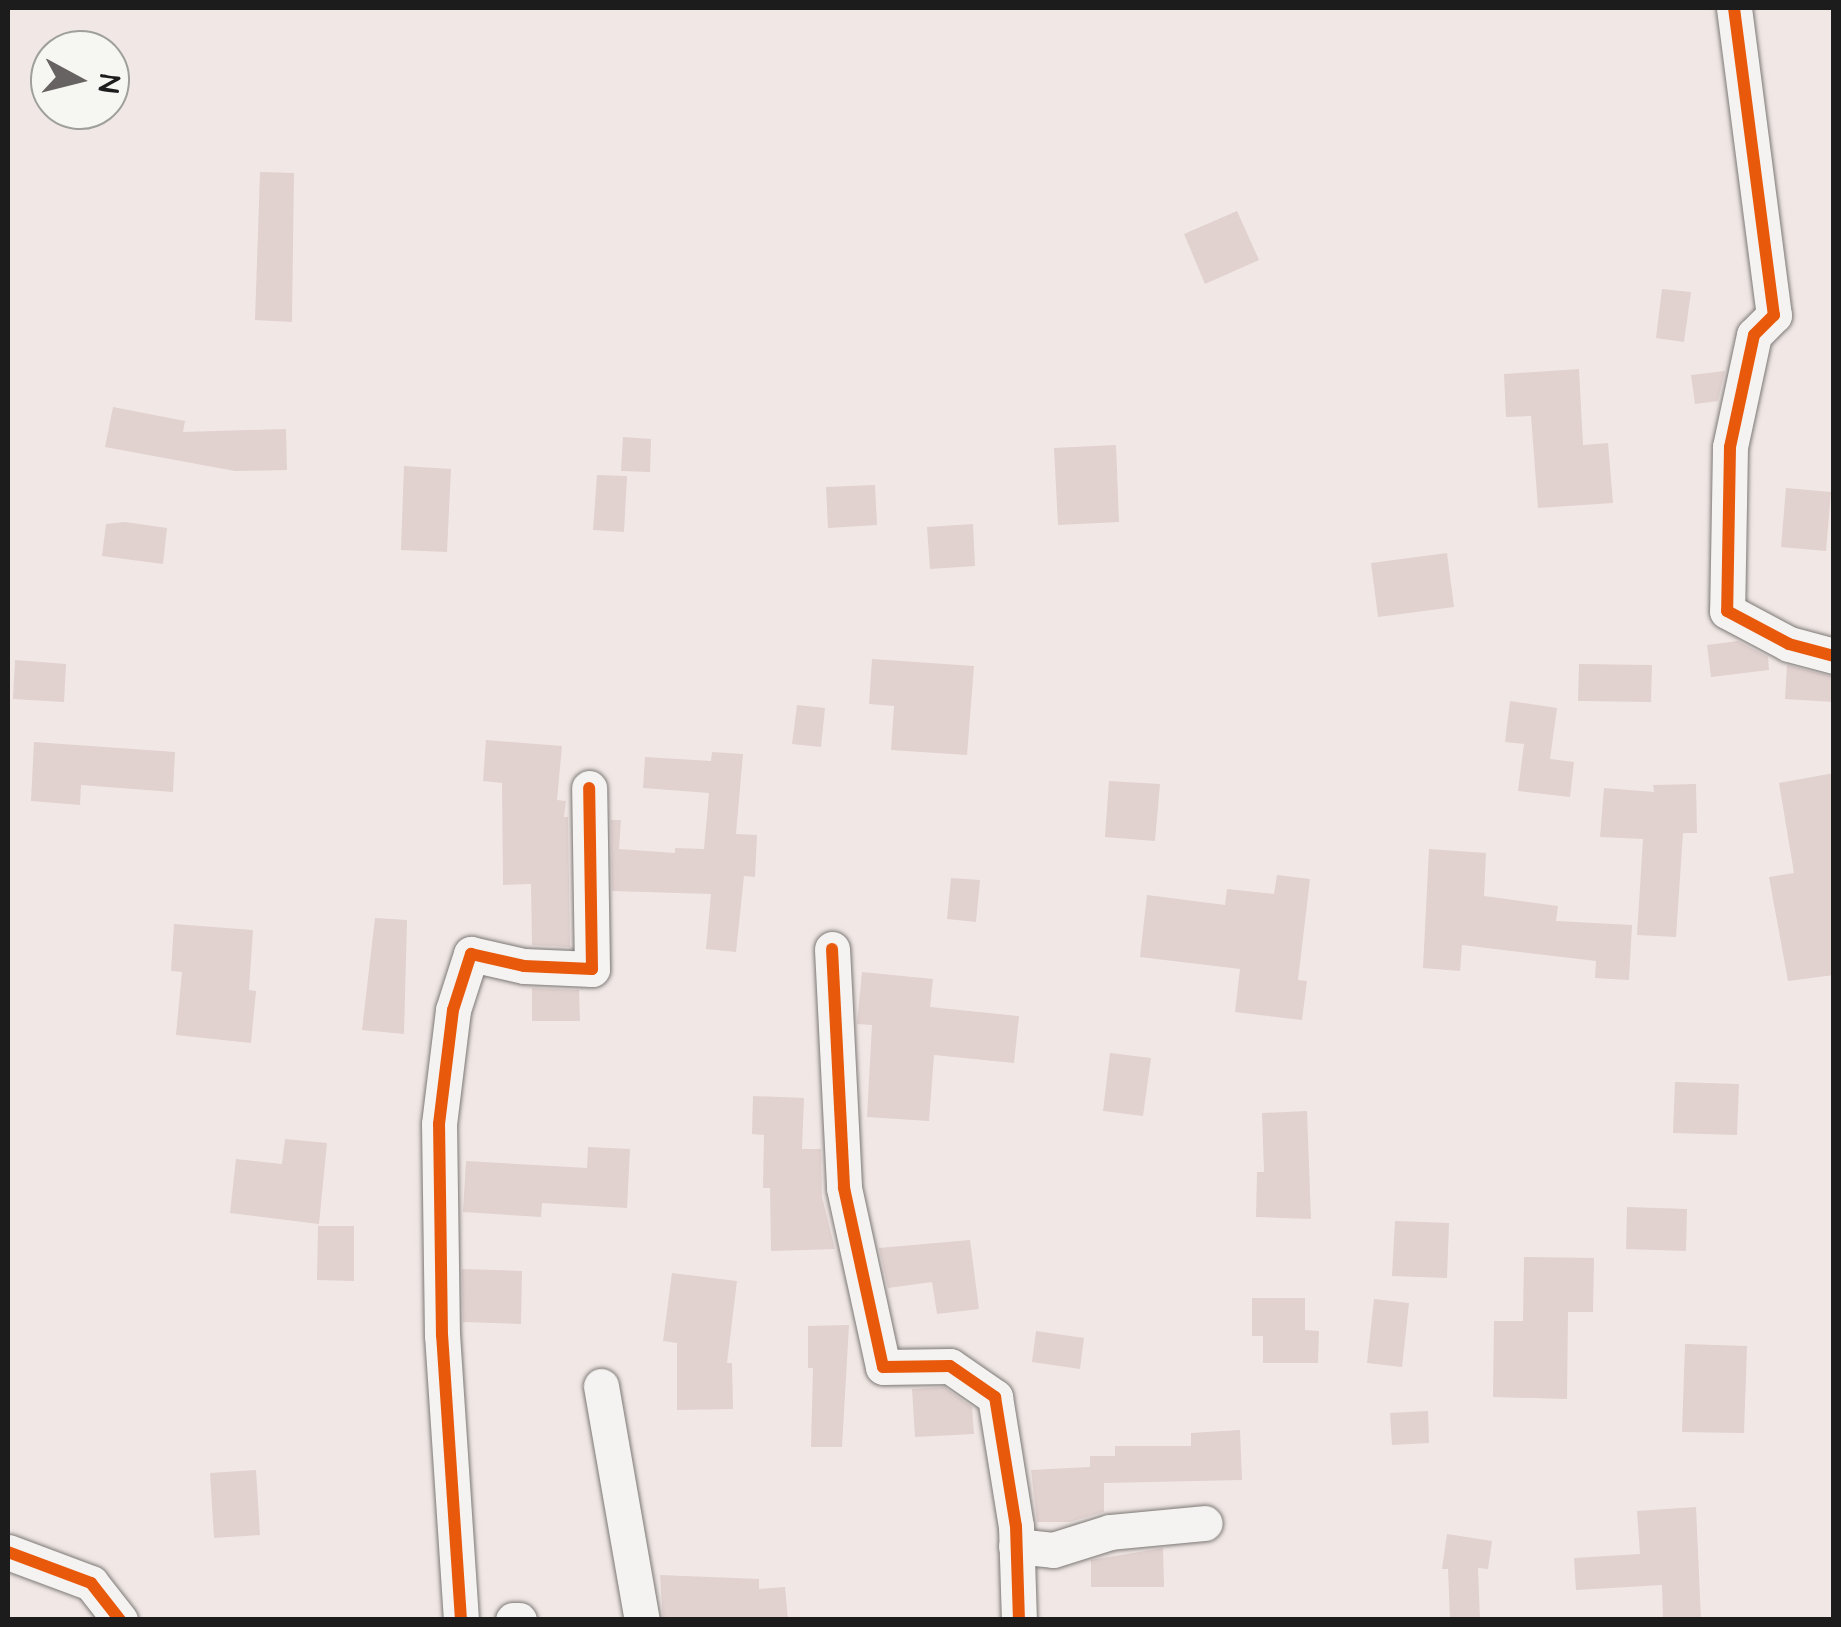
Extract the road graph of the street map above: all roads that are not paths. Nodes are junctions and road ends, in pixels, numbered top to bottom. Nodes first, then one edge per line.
1 (1734, 8) edge
2 (1834, 656) edge
3 (589, 788) dead end
4 (832, 949) dead end
5 (601, 1386) dead end
6 (1205, 1523) dead end
7 (1016, 1546) junction
8 (8, 1552) edge
9 (120, 1620) edge
10 (461, 1620) edge
11 (642, 1620) edge
12 (1019, 1620) edge

1 - 2 street
3 - 10 street
4 - 7 street
5 - 11 street
6 - 7 street
7 - 12 street
8 - 9 street

